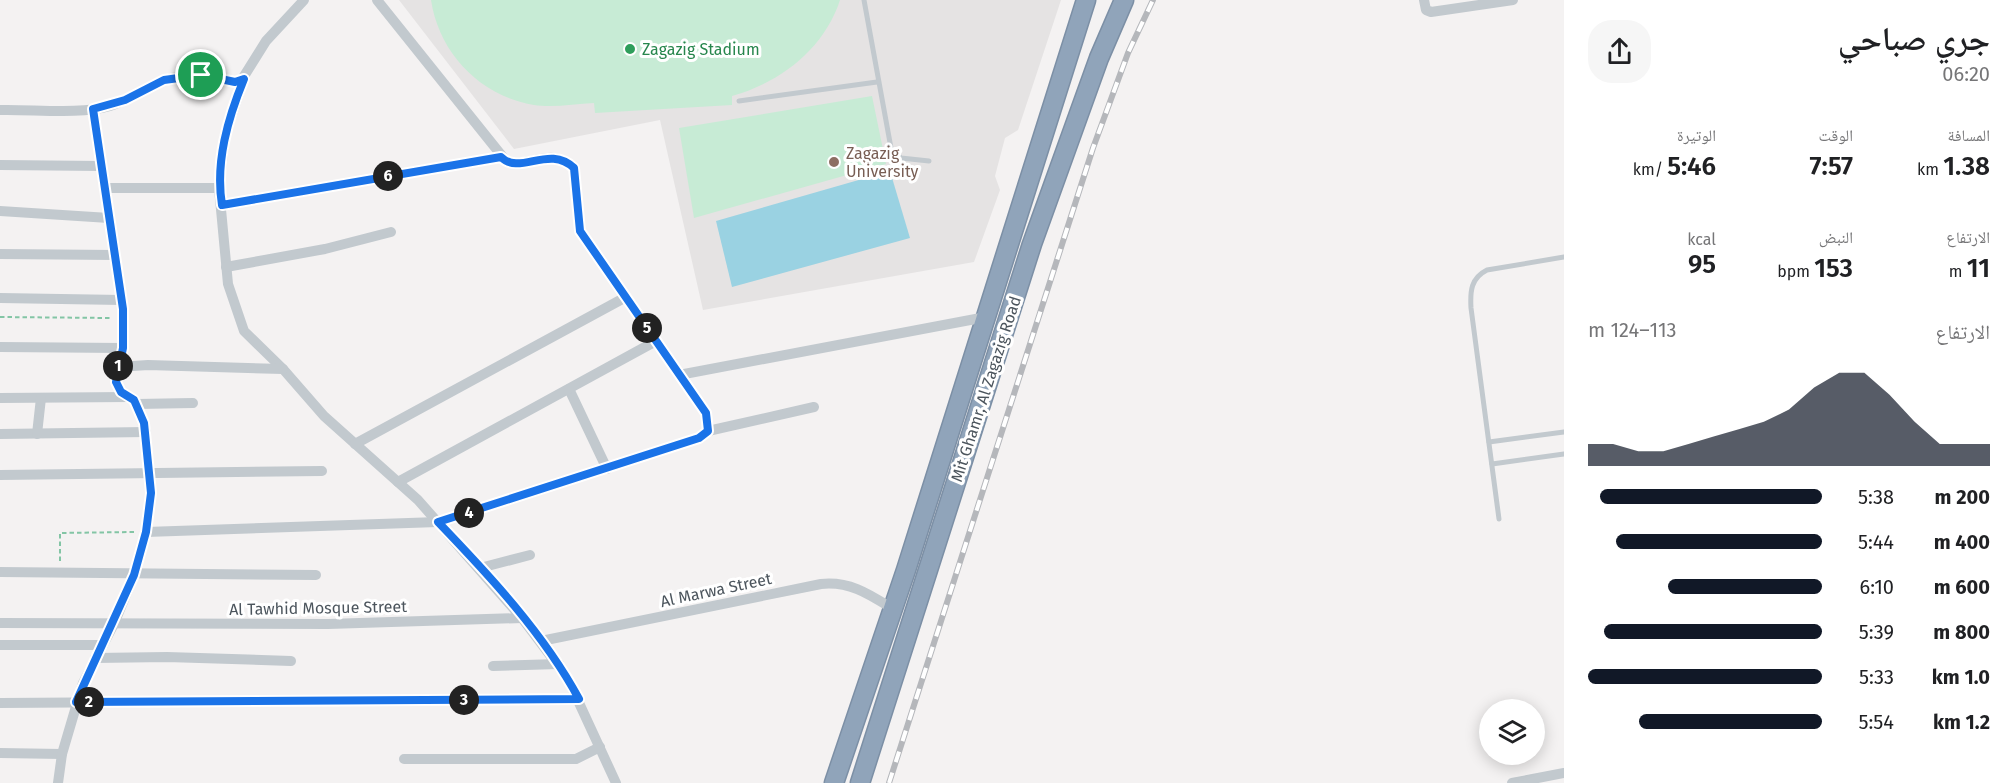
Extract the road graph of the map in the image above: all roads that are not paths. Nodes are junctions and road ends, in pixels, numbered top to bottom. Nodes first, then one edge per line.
1 (304, 0) edge
2 (377, 0) edge
3 (864, 0) edge
4 (1086, 0) edge
5 (1124, 0) edge
6 (1424, 0) edge
7 (1513, 0) edge
8 (244, 79) junction
9 (877, 82) junction
10 (739, 101) dead end
11 (93, 109) junction
12 (0, 110) edge
13 (501, 157) junction
14 (929, 161) dead end
15 (0, 165) edge
16 (101, 166) junction
17 (105, 188) junction
18 (219, 188) junction
19 (222, 205) junction
20 (0, 211) edge
21 (110, 218) junction
22 (391, 232) dead end
23 (0, 254) edge
24 (115, 255) junction
25 (1564, 257) edge
26 (225, 267) junction
27 (626, 297) junction
28 (0, 298) edge
29 (122, 300) junction
30 (986, 316) junction
31 (657, 341) junction
32 (0, 347) edge
33 (123, 348) junction
34 (118, 367) junction
35 (283, 369) junction
36 (679, 375) junction
37 (569, 389) junction
38 (0, 398) edge
39 (41, 398) junction
40 (134, 401) junction
41 (193, 403) dead end
42 (814, 407) dead end
43 (708, 431) junction
44 (146, 432) junction
45 (1564, 432) edge
46 (0, 434) edge
47 (37, 434) junction
48 (1489, 442) junction
49 (355, 444) junction
50 (1564, 454) edge
51 (1492, 464) junction
52 (607, 469) junction
53 (322, 471) dead end
54 (151, 474) junction
55 (0, 475) edge
56 (398, 482) junction
57 (1499, 519) dead end
58 (438, 522) junction
59 (146, 532) junction
60 (530, 555) dead end
61 (480, 568) junction
62 (0, 572) edge
63 (134, 575) junction
64 (316, 575) dead end
65 (893, 609) junction
66 (522, 618) junction
67 (0, 623) edge
68 (114, 624) junction
69 (541, 641) junction
70 (0, 645) edge
71 (103, 645) junction
72 (95, 658) junction
73 (291, 661) dead end
74 (559, 664) junction
75 (493, 666) dead end
76 (579, 699) junction
77 (76, 702) junction
78 (0, 703) edge
79 (600, 747) junction
80 (0, 753) edge
81 (62, 754) junction
82 (404, 759) dead end
83 (1564, 773) edge
84 (58, 783) edge
85 (616, 783) edge
86 (834, 783) edge
87 (860, 783) edge
88 (1512, 783) edge

1 - 8 street
2 - 13 street
3 - 9 lane
4 - 30 highway, Mit Ghamr, Al Zagazig Road
5 - 87 highway, Mit Ghamr, Al Zagazig Road
6 - 7 street
8 - 11 street
8 - 18 street
9 - 10 lane
9 - 14 lane
11 - 12 street
11 - 16 street
13 - 19 street
13 - 27 street
15 - 16 street
16 - 17 street
17 - 18 street
17 - 21 street
18 - 19 street
19 - 26 street
20 - 21 street
21 - 24 street
22 - 26 street
23 - 24 street
24 - 29 street
25 - 48 lane
26 - 35 street
27 - 31 street
27 - 49 street
28 - 29 street
29 - 33 street
30 - 36 street
30 - 65 highway, Mit Ghamr, Al Zagazig Road
31 - 36 street
31 - 37 street
32 - 33 street
33 - 34 street
34 - 35 street
34 - 40 street
35 - 49 street
36 - 43 street
37 - 52 street
37 - 56 street
38 - 39 street
39 - 40 street
39 - 47 street
40 - 41 street
40 - 44 street
42 - 43 street
43 - 52 street
44 - 47 street
44 - 54 street
45 - 48 lane
46 - 47 street
48 - 51 lane
49 - 56 street
50 - 51 lane
51 - 57 lane
52 - 58 street
53 - 54 street
54 - 55 street
54 - 59 street
56 - 58 street
58 - 59 street
58 - 61 street
59 - 63 street
60 - 61 street
61 - 66 street
62 - 63 street
63 - 64 street
63 - 68 street
65 - 69 street, Al Marwa Street
65 - 86 highway, Mit Ghamr, Al Zagazig Road
66 - 68 street, Al Tawhid Mosque Street
66 - 69 street
67 - 68 street, Al Tawhid Mosque Street
68 - 71 street
69 - 74 street
70 - 71 street
71 - 72 street
72 - 73 street
72 - 77 street
74 - 75 street
74 - 76 street
76 - 77 street
76 - 79 street
77 - 78 street
77 - 81 street
79 - 82 street
79 - 85 street
80 - 81 street
81 - 84 street
83 - 88 street

